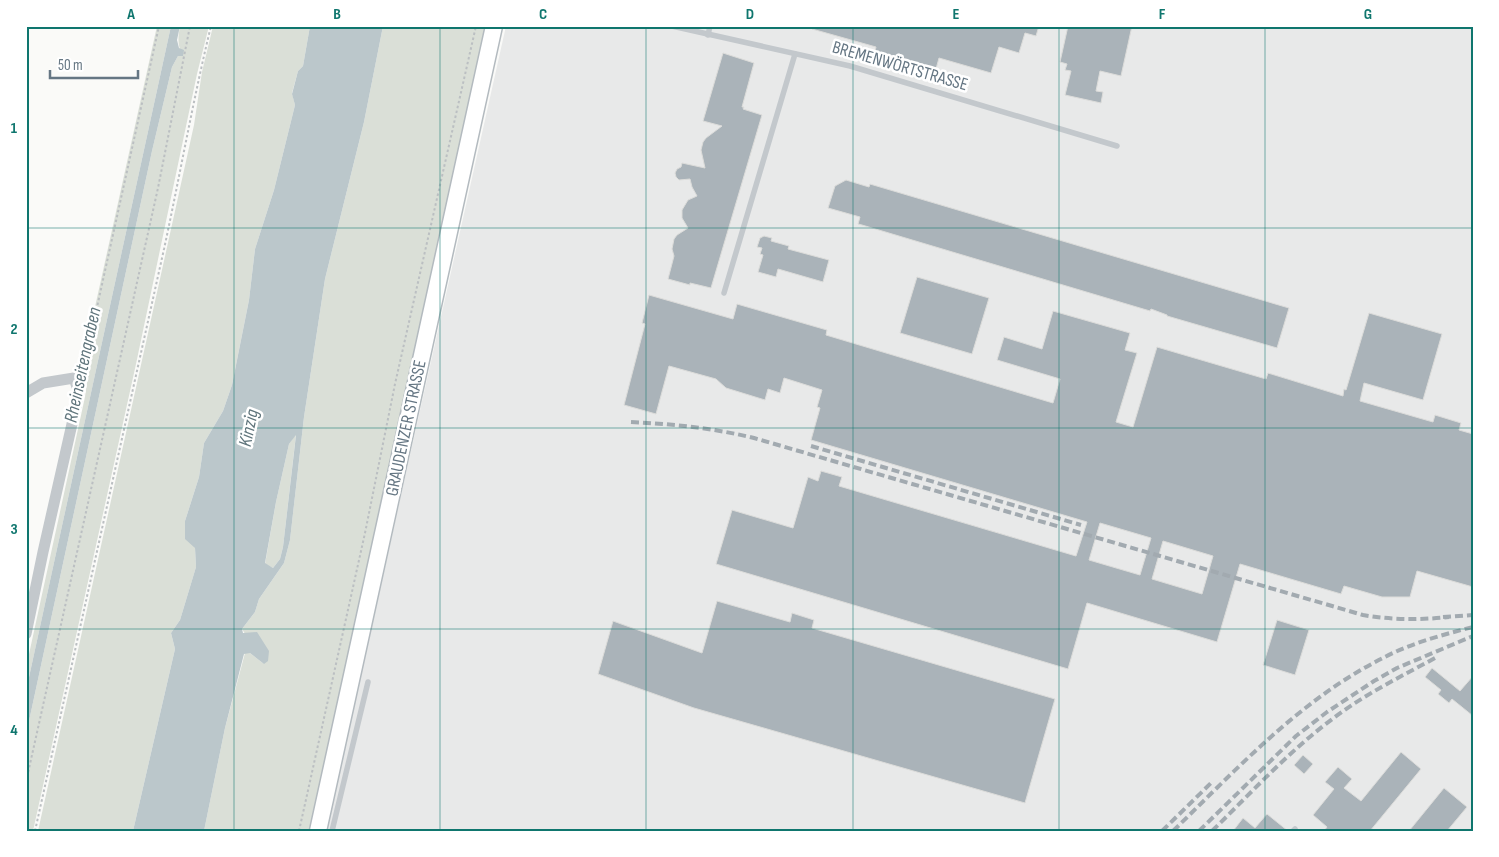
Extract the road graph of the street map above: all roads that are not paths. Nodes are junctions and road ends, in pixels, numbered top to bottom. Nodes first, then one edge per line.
1 (494, 26) edge
2 (672, 26) edge
3 (710, 26) edge
4 (708, 34) junction
5 (795, 54) junction
6 (1117, 146) dead end
7 (724, 293) dead end
8 (26, 393) edge
9 (26, 634) edge
10 (368, 682) dead end
11 (318, 831) edge
12 (332, 831) edge

1 - 11 street, GRAUDENZER STRASSE
2 - 4 lane, BREMENWÖRTSTRASSE
3 - 4 lane
4 - 5 lane, BREMENWÖRTSTRASSE
5 - 6 lane, BREMENWÖRTSTRASSE
5 - 7 lane
8 - 9 street
10 - 12 lane

